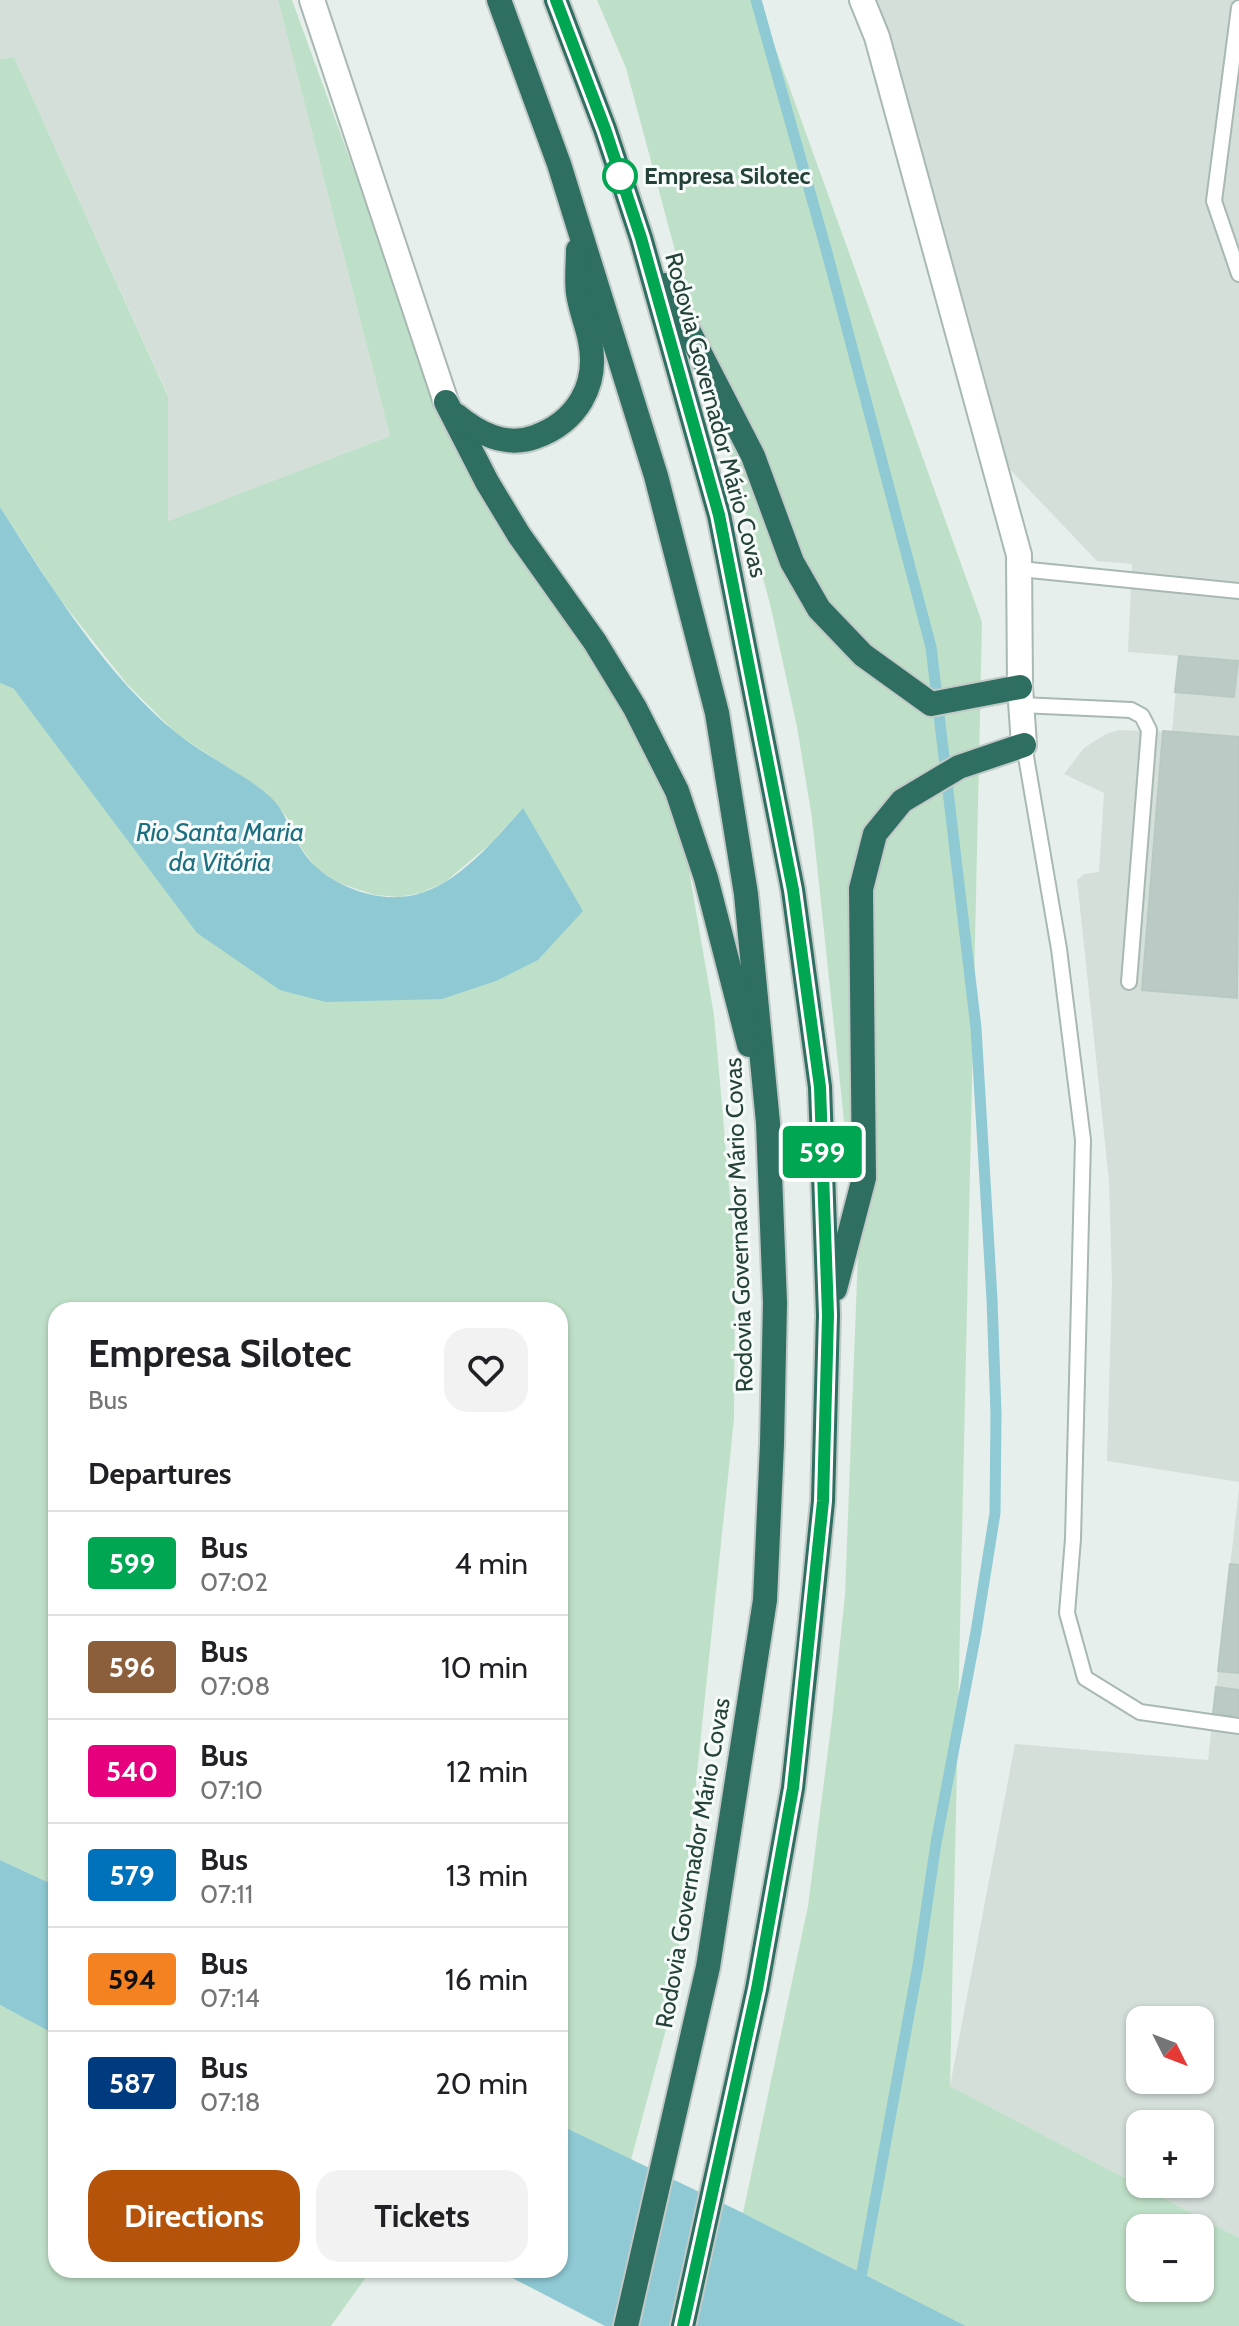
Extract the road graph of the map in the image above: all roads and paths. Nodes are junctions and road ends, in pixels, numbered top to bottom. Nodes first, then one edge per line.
1 (312, 0) edge
2 (499, 0) edge
3 (556, 0) edge
4 (862, 0) edge
5 (1239, 8) edge
6 (578, 223) junction
7 (641, 238) junction
8 (1239, 274) edge
9 (446, 402) junction
10 (1020, 569) junction
11 (1239, 591) edge
12 (1021, 696) junction
13 (1024, 745) junction
14 (1129, 982) dead end
15 (768, 1123) junction
16 (828, 1315) junction
17 (1239, 1726) edge
18 (626, 2326) edge
19 (683, 2326) edge

1 - 9 street
2 - 6 highway, Rodovia Governador Mário Covas
3 - 7 highway, Rodovia Governador Mário Covas
4 - 10 street
5 - 8 lane
6 - 9 highway
6 - 15 highway, Rodovia Governador Mário Covas
7 - 12 highway
7 - 16 highway, Rodovia Governador Mário Covas
9 - 15 highway
10 - 11 lane
10 - 12 street
12 - 13 street
12 - 14 lane
13 - 16 highway
13 - 17 lane
15 - 18 highway, Rodovia Governador Mário Covas
16 - 19 highway, Rodovia Governador Mário Covas

